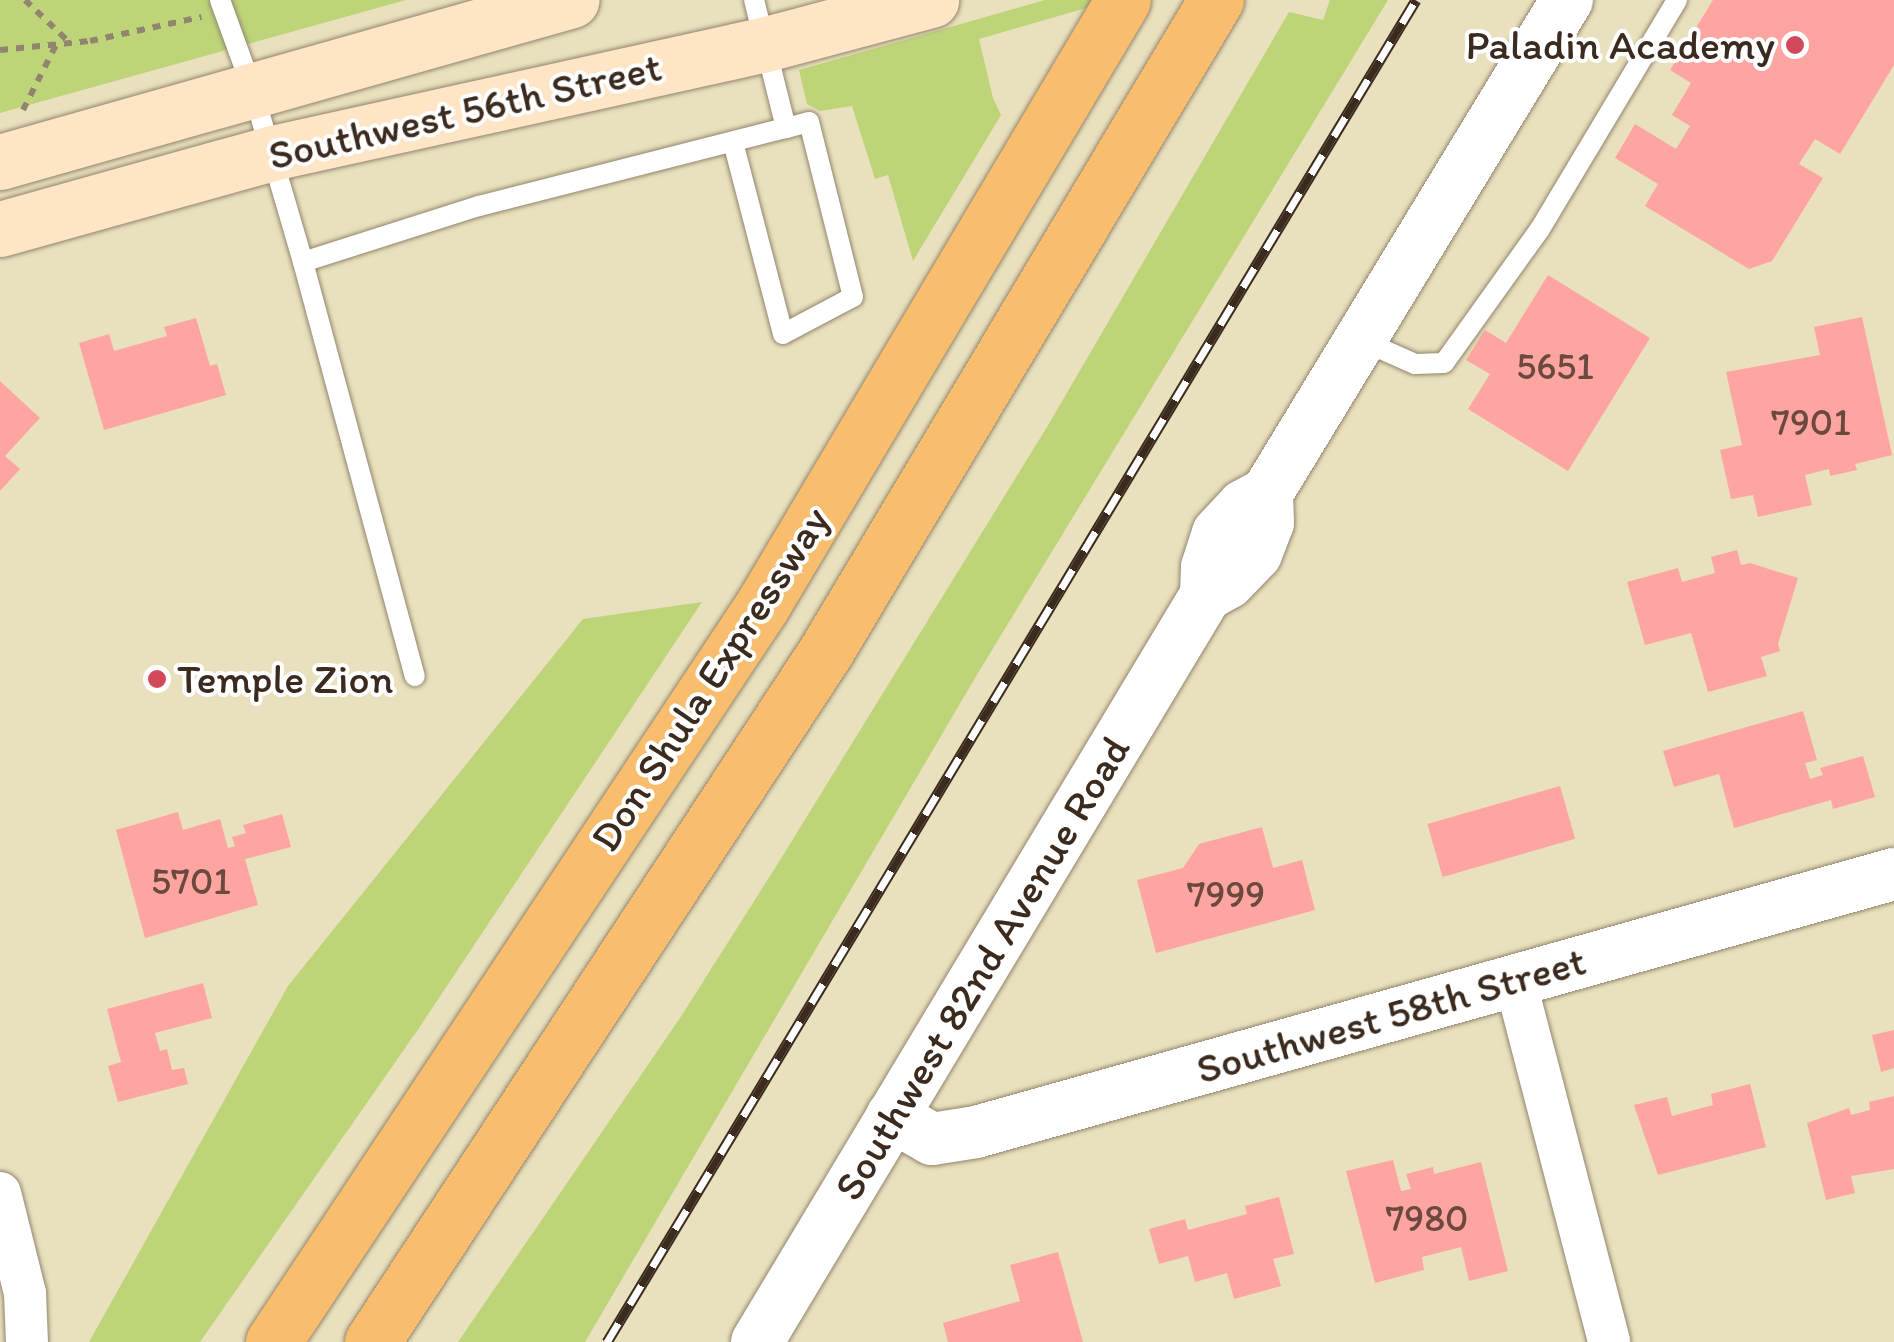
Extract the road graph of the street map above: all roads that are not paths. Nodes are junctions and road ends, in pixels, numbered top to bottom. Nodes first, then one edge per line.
1 (220, 0) edge
2 (572, 0) edge
3 (931, 0) edge
4 (1123, 0) edge
5 (1567, 0) edge
6 (1677, 0) edge
7 (1204, 21) edge
8 (760, 22) edge
9 (253, 91) junction
10 (786, 128) junction
11 (14, 142) edge
12 (733, 142) junction
13 (272, 152) junction
14 (0, 229) edge
15 (303, 262) junction
16 (1360, 339) junction
17 (416, 676) dead end
18 (1894, 874) edge
19 (1515, 980) junction
20 (892, 1116) junction
21 (0, 1193) edge
22 (27, 1342) edge
23 (273, 1342) edge
24 (372, 1342) edge
25 (757, 1342) edge
26 (1609, 1342) edge

1 - 9 lane
2 - 9 main road, Southwest 56th Street
3 - 8 main road, Southwest 56th Street
4 - 23 highway, Don Shula Expressway
5 - 16 street, Southwest 82nd Avenue Road
6 - 16 lane
7 - 24 highway, Don Shula Expressway
8 - 10 lane
8 - 13 main road, Southwest 56th Street
9 - 11 main road, Southwest 56th Street
9 - 13 lane
10 - 12 lane
10 - 12 lane
12 - 15 lane
13 - 14 main road, Southwest 56th Street
13 - 15 lane
15 - 17 lane
16 - 20 street, Southwest 82nd Avenue Road
18 - 19 street, Southwest 58th Street
19 - 20 street, Southwest 58th Street
19 - 26 street
20 - 25 street, Southwest 82nd Avenue Road
21 - 22 street

